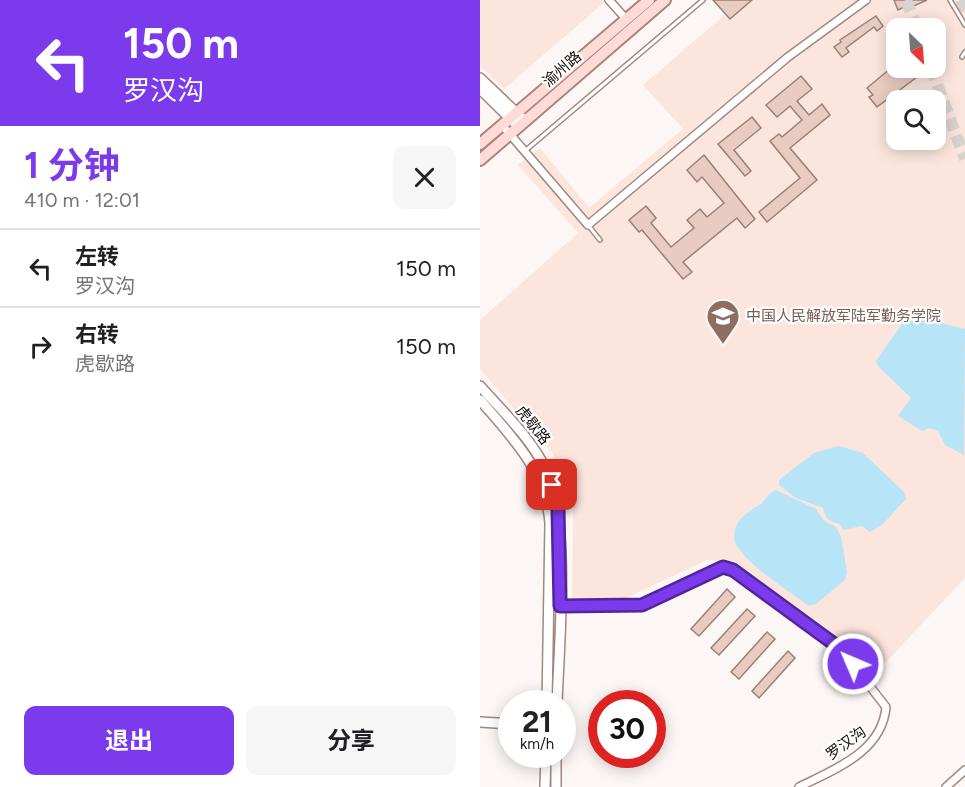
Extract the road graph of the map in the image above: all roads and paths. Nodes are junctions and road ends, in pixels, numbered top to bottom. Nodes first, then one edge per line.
1 (609, 0) edge
2 (649, 0) edge
3 (665, 0) edge
4 (703, 0) edge
5 (866, 0) edge
6 (950, 0) edge
7 (627, 19) junction
8 (965, 25) edge
9 (965, 52) edge
10 (962, 57) dead end
11 (480, 78) edge
12 (480, 89) edge
13 (514, 121) junction
14 (510, 134) junction
15 (480, 144) edge
16 (524, 151) junction
17 (480, 160) edge
18 (588, 225) junction
19 (600, 240) dead end
20 (480, 386) edge
21 (480, 400) edge
22 (549, 606) junction
23 (560, 606) junction
24 (547, 690) edge
25 (557, 690) edge
26 (480, 722) edge
27 (498, 723) edge
28 (546, 768) edge
29 (556, 768) edge
30 (965, 770) edge
31 (546, 787) edge
32 (556, 787) edge
33 (799, 787) edge
34 (946, 787) edge

1 - 7 street
2 - 7 main road, 渝州路
3 - 13 main road, 渝州路
4 - 16 lane
5 - 18 street
6 - 8 lane
7 - 13 main road, 渝州路
9 - 10 lane
11 - 13 main road
12 - 13 main road
13 - 14 main road, 渝州路
13 - 15 main road, 渝州路
14 - 16 street
14 - 17 main road, 渝州路
16 - 18 street
18 - 19 lane
20 - 23 main road, 虎歇路
21 - 22 main road, 虎歇路
22 - 23 street, 罗汉沟
22 - 24 main road, 虎歇路
23 - 25 main road, 虎歇路
23 - 33 street, 罗汉沟
26 - 27 main road
28 - 31 main road
29 - 32 main road
30 - 34 street

